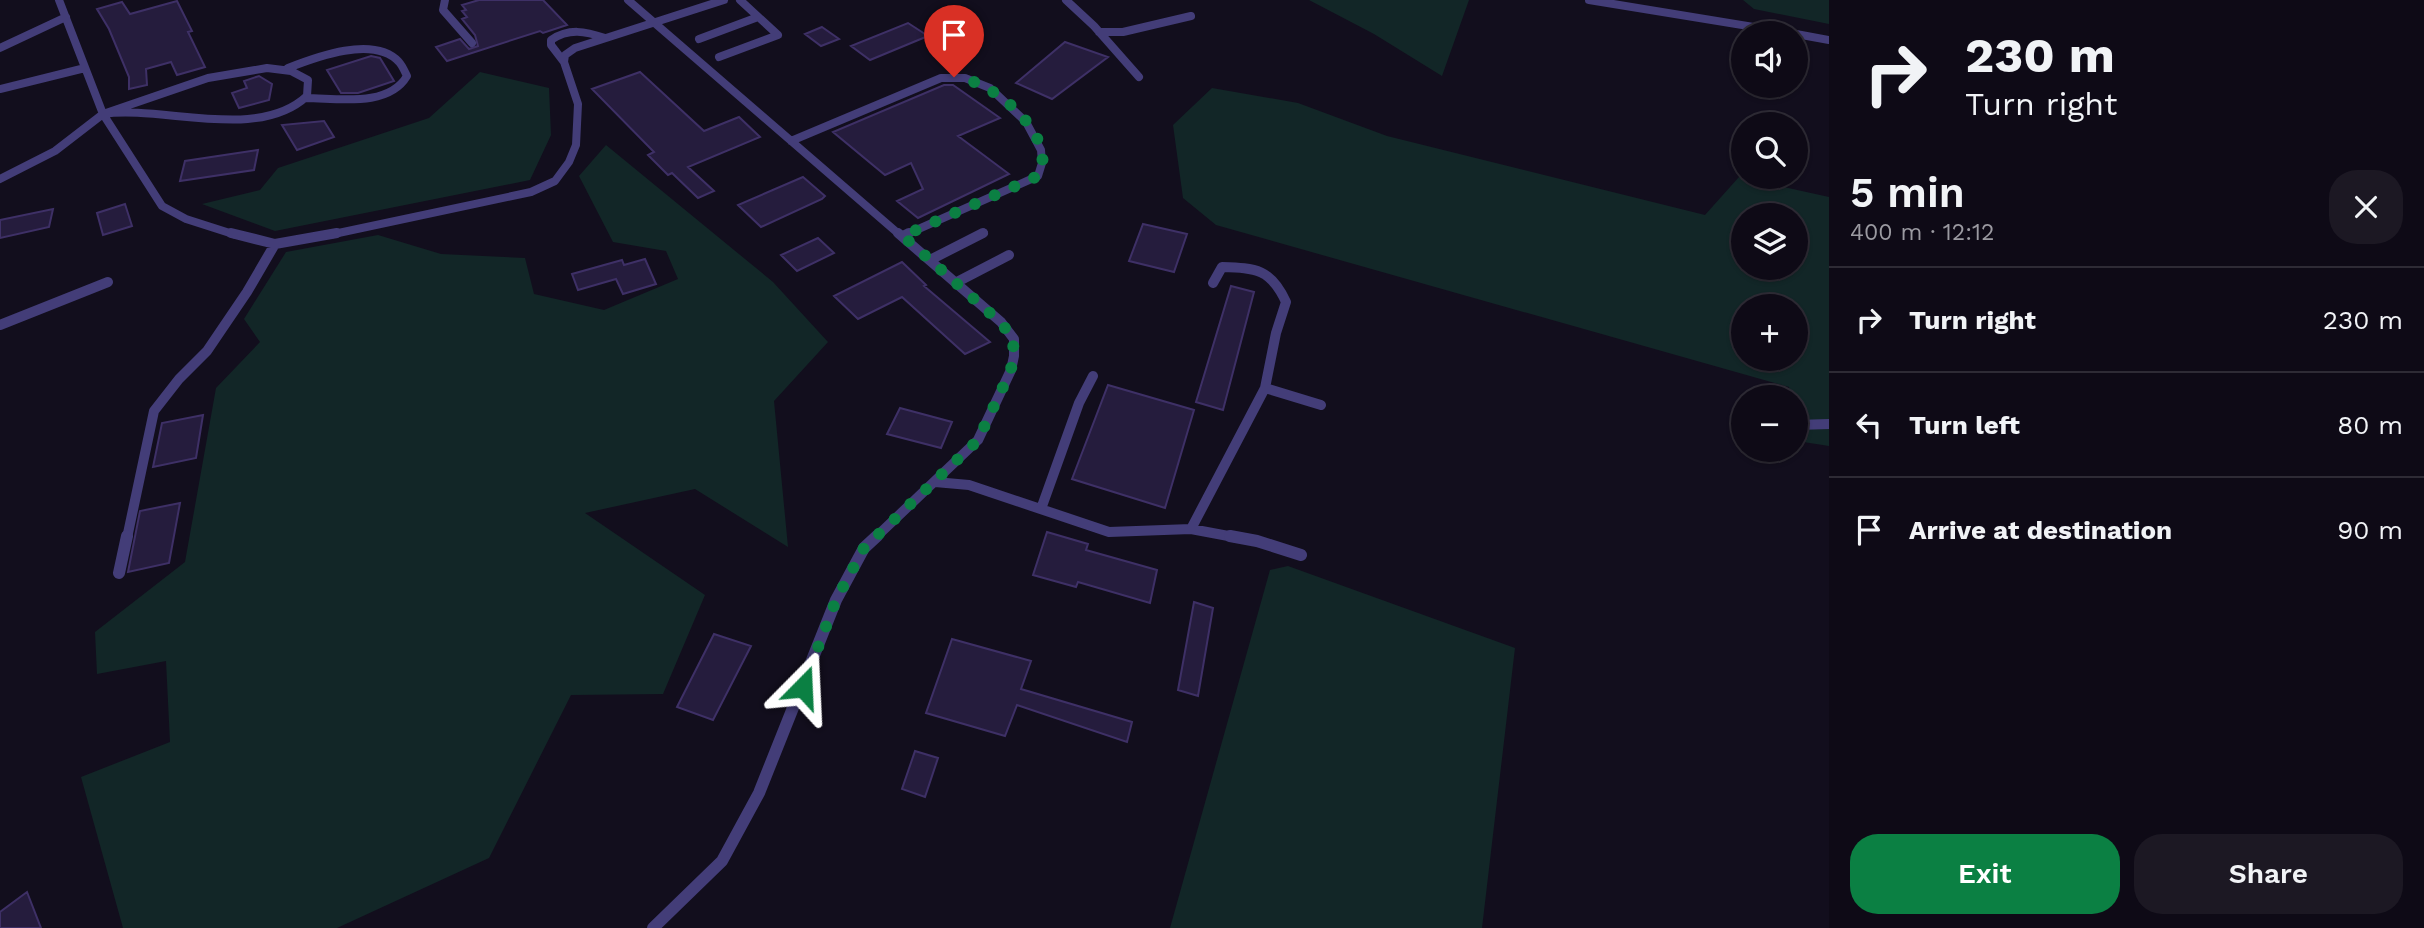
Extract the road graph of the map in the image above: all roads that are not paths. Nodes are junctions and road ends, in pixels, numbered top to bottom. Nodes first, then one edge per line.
1 (59, 0) edge
2 (445, 0) edge
3 (628, 0) edge
4 (724, 0) edge
5 (740, 0) edge
6 (1066, 0) edge
7 (1589, 0) edge
8 (1191, 16) dead end
9 (66, 17) junction
10 (758, 17) junction
11 (653, 23) junction
12 (1731, 24) edge
13 (1100, 32) junction
14 (593, 34) junction
15 (1808, 36) edge
16 (605, 38) junction
17 (699, 38) dead end
18 (1829, 40) edge
19 (472, 43) dead end
20 (589, 44) junction
21 (0, 48) edge
22 (554, 50) junction
23 (570, 52) junction
24 (719, 57) dead end
25 (564, 62) junction
26 (85, 68) junction
27 (287, 69) junction
28 (1139, 77) dead end
29 (0, 89) edge
30 (306, 98) junction
31 (103, 114) junction
32 (791, 141) junction
33 (0, 179) edge
34 (984, 233) dead end
35 (903, 236) junction
36 (275, 244) junction
37 (1009, 255) dead end
38 (930, 260) junction
39 (108, 282) dead end
40 (957, 282) junction
41 (1213, 283) dead end
42 (0, 325) edge
43 (1093, 376) dead end
44 (1265, 388) junction
45 (1321, 405) dead end
46 (1829, 424) edge
47 (1808, 425) edge
48 (935, 482) junction
49 (1041, 509) junction
50 (1191, 529) junction
51 (1301, 555) dead end
52 (119, 573) dead end
53 (653, 928) edge

1 - 9 lane
2 - 19 lane
3 - 11 lane
4 - 11 lane
5 - 10 lane
6 - 13 lane
7 - 12 lane
8 - 13 lane
9 - 21 lane
9 - 26 lane
10 - 17 lane
10 - 24 lane
11 - 16 lane
11 - 32 lane
13 - 28 lane
14 - 16 lane
14 - 20 lane
14 - 22 lane
15 - 18 lane
16 - 20 lane
20 - 23 lane
22 - 23 lane
22 - 25 lane
23 - 25 lane
25 - 36 lane
26 - 29 lane
26 - 31 lane
27 - 30 lane
27 - 30 lane
27 - 31 lane
30 - 31 lane
31 - 33 lane
31 - 36 lane
32 - 35 lane
32 - 35 lane
34 - 38 lane
35 - 38 lane
36 - 52 lane
37 - 40 lane
38 - 40 lane
39 - 42 lane
40 - 48 lane
41 - 44 lane
43 - 49 lane
44 - 45 lane
44 - 50 lane
46 - 47 lane
48 - 49 lane
48 - 53 lane
49 - 50 lane
50 - 51 lane

